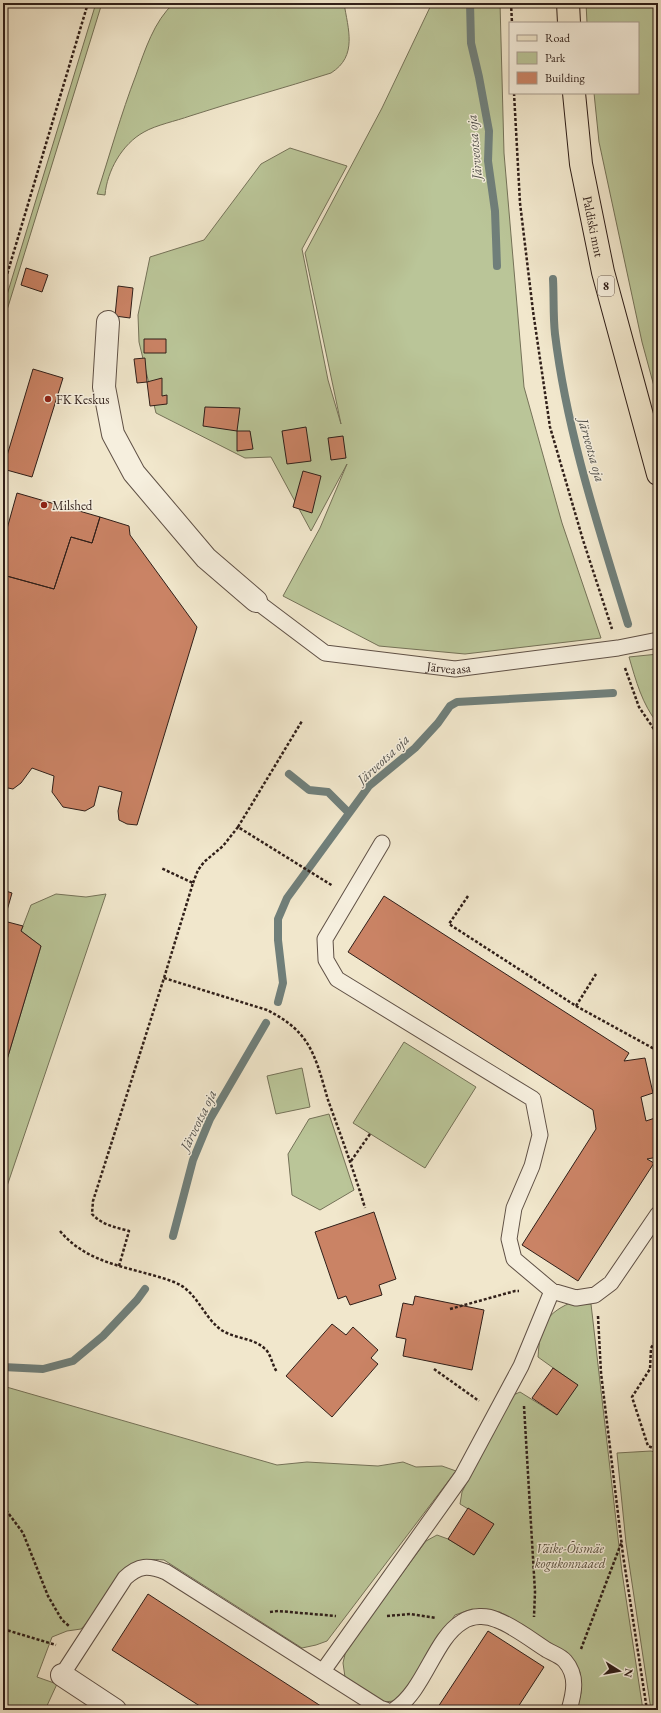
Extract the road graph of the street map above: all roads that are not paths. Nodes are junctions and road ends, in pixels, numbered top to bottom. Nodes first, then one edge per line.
1 (568, 3) edge
2 (569, 22) edge
3 (574, 94) edge
4 (108, 322) dead end
5 (658, 474) edge
6 (256, 601) joint
7 (658, 640) edge
8 (382, 843) dead end
9 (658, 1214) edge
10 (552, 1291) junction
11 (323, 1671) junction
12 (62, 1675) joint
13 (115, 1710) edge
14 (386, 1710) edge
15 (394, 1710) edge
16 (569, 1710) edge

1 - 2 main road
3 - 5 main road, Paldiski mnt / 8
4 - 6 street
6 - 7 lane, Järveaasa
8 - 10 lane
9 - 10 lane
10 - 11 lane
11 - 12 lane
11 - 14 lane
12 - 13 street
15 - 16 lane

